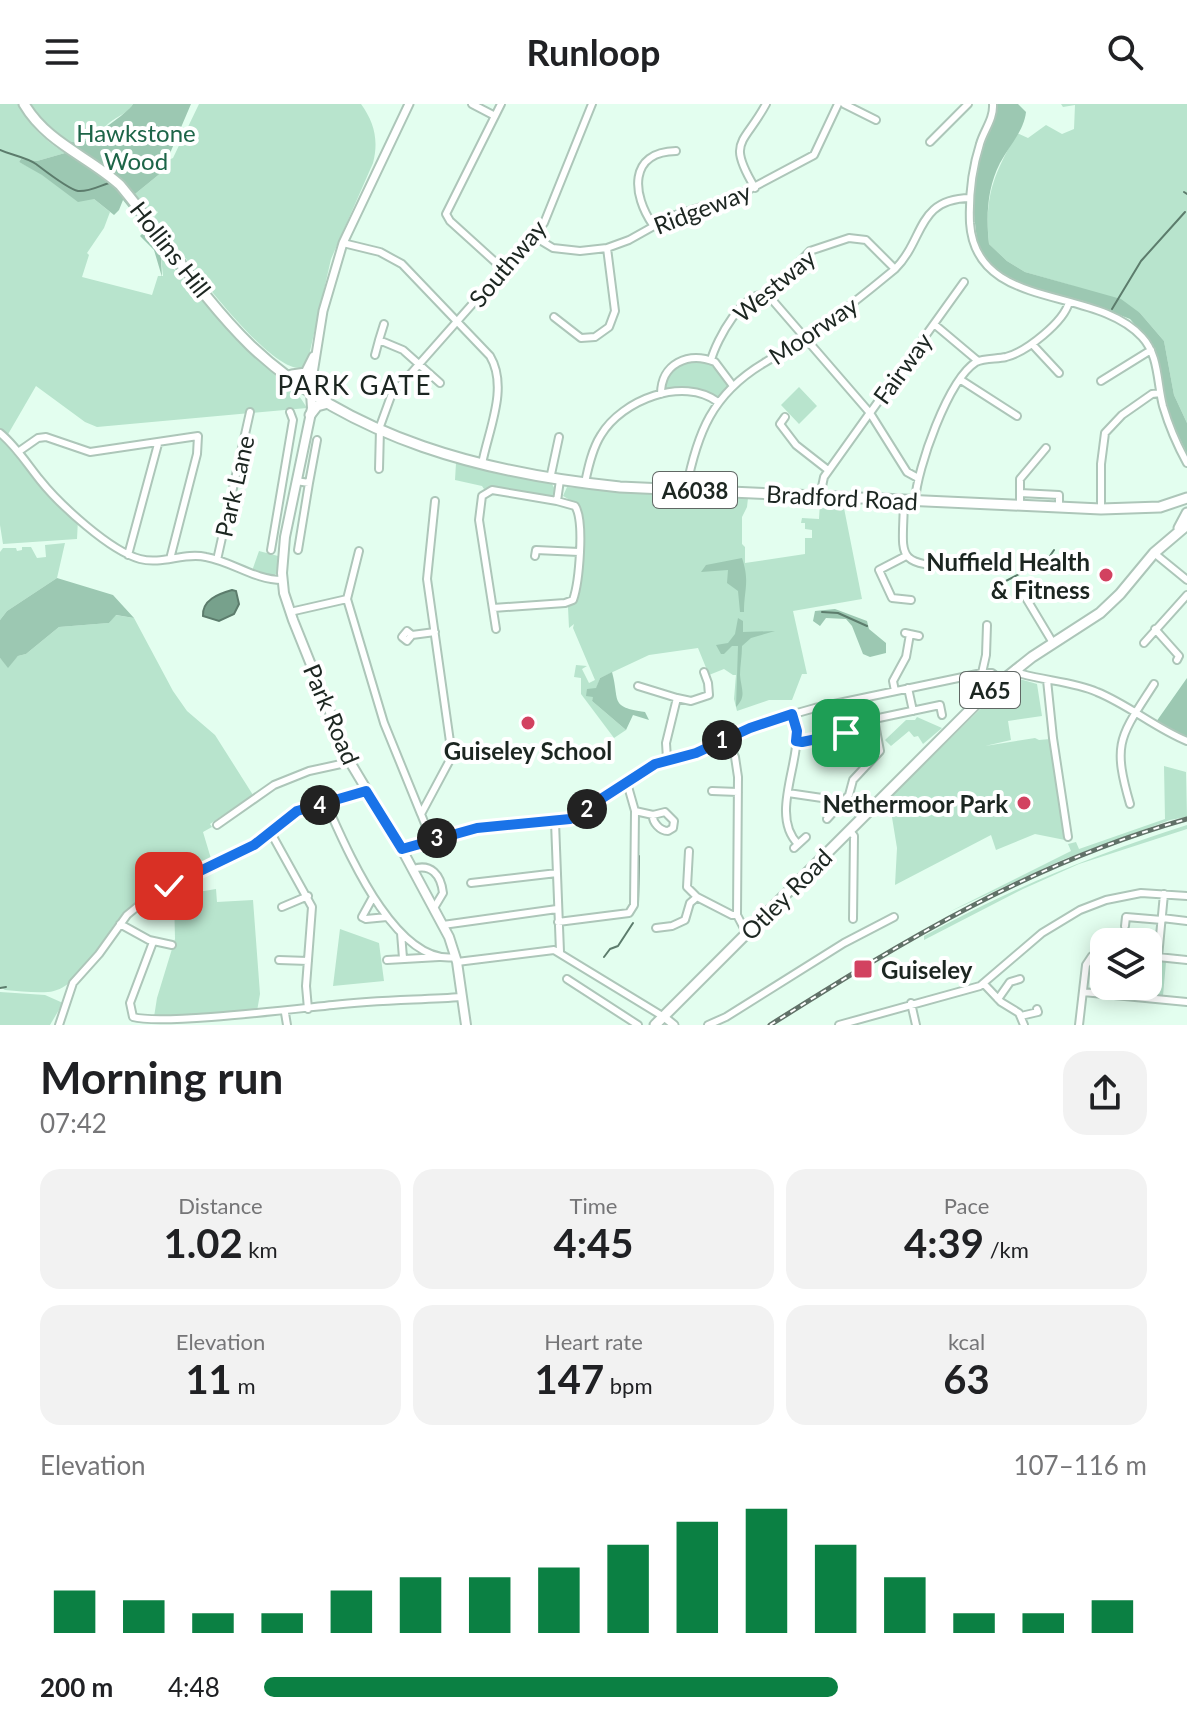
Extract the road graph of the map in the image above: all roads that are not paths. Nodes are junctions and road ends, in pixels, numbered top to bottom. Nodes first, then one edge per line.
1 (24, 104) edge
2 (409, 104) edge
3 (472, 104) edge
4 (501, 104) edge
5 (592, 104) edge
6 (766, 104) edge
7 (841, 104) edge
8 (968, 104) edge
9 (993, 104) edge
10 (495, 116) junction
11 (876, 120) dead end
12 (930, 142) dead end
13 (676, 151) dead end
14 (755, 188) junction
15 (970, 198) junction
16 (653, 225) junction
17 (533, 236) junction
18 (343, 243) junction
19 (607, 248) junction
20 (503, 269) junction
21 (895, 269) junction
22 (964, 282) dead end
23 (768, 295) junction
24 (1069, 302) junction
25 (554, 317) dead end
26 (458, 321) junction
27 (384, 324) dead end
28 (934, 324) junction
29 (807, 338) junction
30 (379, 340) junction
31 (1032, 344) junction
32 (1151, 350) junction
33 (375, 355) dead end
34 (314, 357) junction
35 (711, 360) junction
36 (978, 361) junction
37 (419, 364) junction
38 (279, 368) junction
39 (1059, 373) dead end
40 (292, 375) junction
41 (961, 380) junction
42 (1101, 381) dead end
43 (440, 383) dead end
44 (733, 386) junction
45 (311, 390) junction
46 (1160, 393) junction
47 (661, 394) junction
48 (718, 402) junction
49 (332, 405) junction
50 (250, 412) dead end
51 (290, 412) dead end
52 (870, 413) junction
53 (310, 415) junction
54 (1017, 416) dead end
55 (785, 417) dead end
56 (380, 429) junction
57 (0, 433) edge
58 (559, 437) dead end
59 (317, 440) dead end
60 (289, 442) junction
61 (158, 444) junction
62 (303, 445) junction
63 (1046, 448) dead end
64 (18, 452) junction
65 (1187, 463) edge
66 (482, 464) junction
67 (379, 469) dead end
68 (828, 470) junction
69 (918, 478) junction
70 (555, 479) junction
71 (296, 481) junction
72 (309, 483) junction
73 (585, 483) junction
74 (686, 490) junction
75 (1020, 493) junction
76 (820, 496) junction
77 (1187, 498) edge
78 (904, 500) junction
79 (435, 501) dead end
80 (557, 501) junction
81 (915, 501) junction
82 (1020, 505) junction
83 (1168, 506) junction
84 (1059, 507) junction
85 (1101, 509) junction
86 (1187, 511) edge
87 (275, 524) junction
88 (1187, 525) edge
89 (287, 526) junction
90 (1178, 531) junction
91 (271, 550) dead end
92 (298, 550) dead end
93 (359, 551) dead end
94 (579, 552) junction
95 (1154, 553) junction
96 (128, 555) junction
97 (535, 556) dead end
98 (906, 556) junction
99 (170, 559) junction
100 (217, 560) junction
101 (956, 567) dead end
102 (282, 580) junction
103 (1187, 580) edge
104 (1017, 583) dead end
105 (1186, 597) edge
106 (347, 599) junction
107 (911, 600) dead end
108 (493, 608) junction
109 (290, 612) junction
110 (986, 625) dead end
111 (496, 629) dead end
112 (1155, 629) junction
113 (435, 632) junction
114 (412, 635) dead end
115 (919, 636) dead end
116 (1053, 643) junction
117 (1144, 643) dead end
118 (1177, 660) dead end
119 (1015, 669) junction
120 (704, 672) dead end
121 (982, 673) junction
122 (655, 680) dead end
123 (1001, 680) junction
124 (1047, 680) junction
125 (1154, 684) dead end
126 (638, 686) dead end
127 (908, 688) junction
128 (652, 690) junction
129 (895, 691) junction
130 (677, 698) junction
131 (913, 711) junction
132 (792, 714) junction
133 (1135, 714) junction
134 (942, 715) dead end
135 (846, 733) dead end
136 (726, 738) junction
137 (796, 741) junction
138 (1187, 741) edge
139 (667, 759) junction
140 (350, 762) junction
141 (627, 783) junction
142 (366, 791) junction
143 (712, 791) dead end
144 (738, 792) junction
145 (788, 793) junction
146 (822, 798) dead end
147 (326, 803) junction
148 (1130, 804) dead end
149 (635, 811) junction
150 (421, 814) junction
151 (653, 815) dead end
152 (827, 819) dead end
153 (555, 822) junction
154 (217, 825) dead end
155 (849, 830) junction
156 (271, 833) junction
157 (806, 837) dead end
158 (1068, 837) dead end
159 (431, 839) junction
160 (402, 849) junction
161 (689, 851) dead end
162 (413, 869) junction
163 (557, 873) junction
164 (471, 883) dead end
165 (1164, 894) junction
166 (308, 896) junction
167 (1187, 896) edge
168 (373, 897) junction
169 (697, 897) junction
170 (282, 907) dead end
171 (434, 908) junction
172 (557, 909) junction
173 (737, 915) junction
174 (387, 917) junction
175 (894, 917) dead end
176 (853, 919) dead end
177 (1162, 919) junction
178 (1187, 921) edge
179 (558, 922) junction
180 (120, 924) junction
181 (443, 925) junction
182 (1125, 926) dead end
183 (656, 928) dead end
184 (1161, 928) edge
185 (401, 933) junction
186 (747, 934) junction
187 (153, 942) junction
188 (172, 945) dead end
189 (560, 952) junction
190 (443, 957) junction
191 (1162, 957) edge
192 (403, 958) junction
193 (1090, 958) edge
194 (457, 959) junction
195 (279, 960) dead end
196 (387, 960) dead end
197 (1187, 960) edge
198 (308, 961) junction
199 (567, 979) dead end
200 (1020, 979) dead end
201 (984, 984) junction
202 (1083, 992) junction
203 (462, 997) junction
204 (998, 999) junction
205 (1187, 1002) edge
206 (911, 1003) junction
207 (308, 1009) junction
208 (1037, 1009) dead end
209 (611, 1011) dead end
210 (285, 1013) junction
211 (1021, 1016) junction
212 (664, 1017) edge
213 (726, 1017) junction
214 (863, 1022) edge
215 (218, 1024) edge
216 (59, 1025) edge
217 (287, 1025) edge
218 (466, 1025) edge
219 (636, 1025) edge
220 (674, 1025) edge
221 (708, 1025) edge
222 (723, 1025) edge
223 (839, 1025) edge
224 (916, 1025) edge
225 (1024, 1025) edge
226 (1079, 1025) edge

1 - 38 main road, Hollins Hill / A6038
2 - 18 street
3 - 10 street
4 - 10 street
5 - 17 street, Southway
6 - 14 street
7 - 11 street
7 - 14 street, Ridgeway
8 - 12 street
9 - 15 street
10 - 20 street
13 - 16 street
14 - 16 street, Ridgeway
15 - 21 street, Moorway
15 - 24 street
16 - 19 street, Ridgeway
17 - 19 street, Ridgeway
17 - 20 street, Southway
18 - 26 street
18 - 34 street
19 - 25 street
20 - 26 street, Southway
21 - 23 street, Westway
21 - 29 street, Moorway
22 - 28 street, Fairway
23 - 29 street
23 - 35 street, Westway
24 - 31 street
24 - 32 street
26 - 37 street, Southway
26 - 66 street
27 - 30 street
28 - 36 street, Fairway
28 - 52 street, Fairway
29 - 44 street, Moorway
29 - 52 street
30 - 33 street
30 - 37 street
31 - 36 street
31 - 39 street
32 - 42 street
32 - 46 street
34 - 40 main road
34 - 45 street
35 - 44 street
35 - 47 street
36 - 41 street
37 - 43 street
37 - 56 street, Southway
38 - 40 main road, Hollins Hill / A6038
38 - 45 main road, Hollins Hill / A6038
40 - 45 main road, Hollins Hill / A6038
41 - 54 street
41 - 69 street
44 - 48 street, Moorway
45 - 49 main road, Bradford Road / A6038
45 - 53 main road, Park Road
46 - 65 street
46 - 85 street
47 - 48 street
47 - 73 street
48 - 74 street, Moorway
49 - 53 main road
49 - 56 main road, Bradford Road / A6038
50 - 100 street, Park Lane
51 - 60 street
52 - 68 street, Fairway
52 - 69 street
53 - 62 main road, Park Road
55 - 68 street
56 - 66 main road, Bradford Road / A6038
56 - 67 street
57 - 64 street
58 - 70 street
59 - 72 street
60 - 62 street
60 - 87 street
61 - 64 street
61 - 96 street
61 - 99 street
62 - 71 main road, Park Road
63 - 75 street
64 - 96 street
66 - 70 main road, Bradford Road / A6038
68 - 76 street, Fairway
69 - 81 street
70 - 73 main road, Bradford Road / A6038
70 - 80 street
71 - 72 street
71 - 89 main road, Park Road
72 - 92 street
73 - 74 main road, Bradford Road / A6038
74 - 76 main road, Bradford Road / A6038
75 - 82 street
75 - 84 street
76 - 78 main road, Bradford Road / A6038
77 - 83 main road, Bradford Road / A6038
77 - 86 main road, A65
78 - 81 main road, Bradford Road / A6038
78 - 98 street
79 - 113 street
80 - 94 street
80 - 108 street
81 - 82 main road, Bradford Road / A6038
82 - 84 main road, Bradford Road / A6038
83 - 85 main road, Bradford Road / A6038
83 - 86 main road, Bradford Road / A6038
84 - 85 main road, Bradford Road / A6038
86 - 90 main road, Otley Road / A65
87 - 89 street
87 - 91 street
88 - 90 main road, Otley Road / A65
89 - 102 main road, Park Road
90 - 95 main road, Otley Road / A65
93 - 106 street
94 - 97 street
94 - 108 street
95 - 103 street
95 - 116 main road, Otley Road / A65
96 - 99 street
98 - 101 street
98 - 107 street
99 - 100 street
100 - 102 street
102 - 109 main road, Park Road
104 - 116 street
105 - 112 street
106 - 109 street
106 - 150 street
108 - 111 street
109 - 140 main road, Park Road
110 - 121 street
112 - 117 street
112 - 118 street
113 - 114 street
113 - 150 street
115 - 129 street
116 - 119 main road, Otley Road / A65
119 - 123 main road, Otley Road / A65
119 - 124 street
120 - 130 street
121 - 123 street
121 - 127 street
122 - 128 street
123 - 155 main road, Otley Road / A65
124 - 133 street
124 - 158 street
125 - 133 street
126 - 128 street
127 - 129 street
127 - 131 street
128 - 130 street
129 - 132 street
130 - 139 street
131 - 134 street
131 - 152 street
132 - 136 street
132 - 137 street
133 - 138 street
133 - 148 street
135 - 137 street
136 - 139 street
136 - 144 street
137 - 145 street
139 - 141 street
140 - 142 main road, Park Road
140 - 154 street
141 - 149 street
141 - 153 street
142 - 147 street
142 - 160 main road, Park Road
143 - 144 street
144 - 173 street
145 - 146 street
145 - 157 street
147 - 156 street
147 - 168 street
149 - 151 street
149 - 179 street
150 - 159 street
153 - 159 street
153 - 163 street
155 - 176 street
155 - 186 main road, Otley Road / A65
156 - 166 street
156 - 180 street
159 - 160 street
160 - 162 main road, Park Road
161 - 169 street
162 - 171 main road, Park Road
162 - 171 street
163 - 164 street
163 - 172 street
165 - 167 street
165 - 177 street
165 - 201 street
166 - 170 street
166 - 198 street
168 - 174 street
168 - 174 street
169 - 173 street
169 - 183 street
171 - 181 main road, Park Road
172 - 179 street
172 - 181 street
173 - 186 street
174 - 185 street
175 - 213 street
177 - 178 street
177 - 182 street
177 - 184 street
179 - 189 street
180 - 187 street
180 - 216 street
181 - 194 main road, Park Road
185 - 190 street
185 - 192 street
186 - 212 main road, Otley Road / A65
187 - 188 street
187 - 215 street
189 - 194 street
189 - 212 street
190 - 192 street
190 - 194 street
191 - 197 street
192 - 196 street
193 - 202 street
194 - 203 main road, Park Road
195 - 198 street
198 - 207 street
199 - 219 street
200 - 204 street
201 - 204 street
201 - 206 street
202 - 205 street
202 - 226 street
203 - 207 street
203 - 218 main road, Park Road
204 - 211 street
206 - 214 street
206 - 224 street
207 - 210 street
208 - 211 street
209 - 219 street
210 - 215 street
210 - 217 street
211 - 225 street
212 - 220 street
213 - 221 street
213 - 222 street
214 - 223 street

